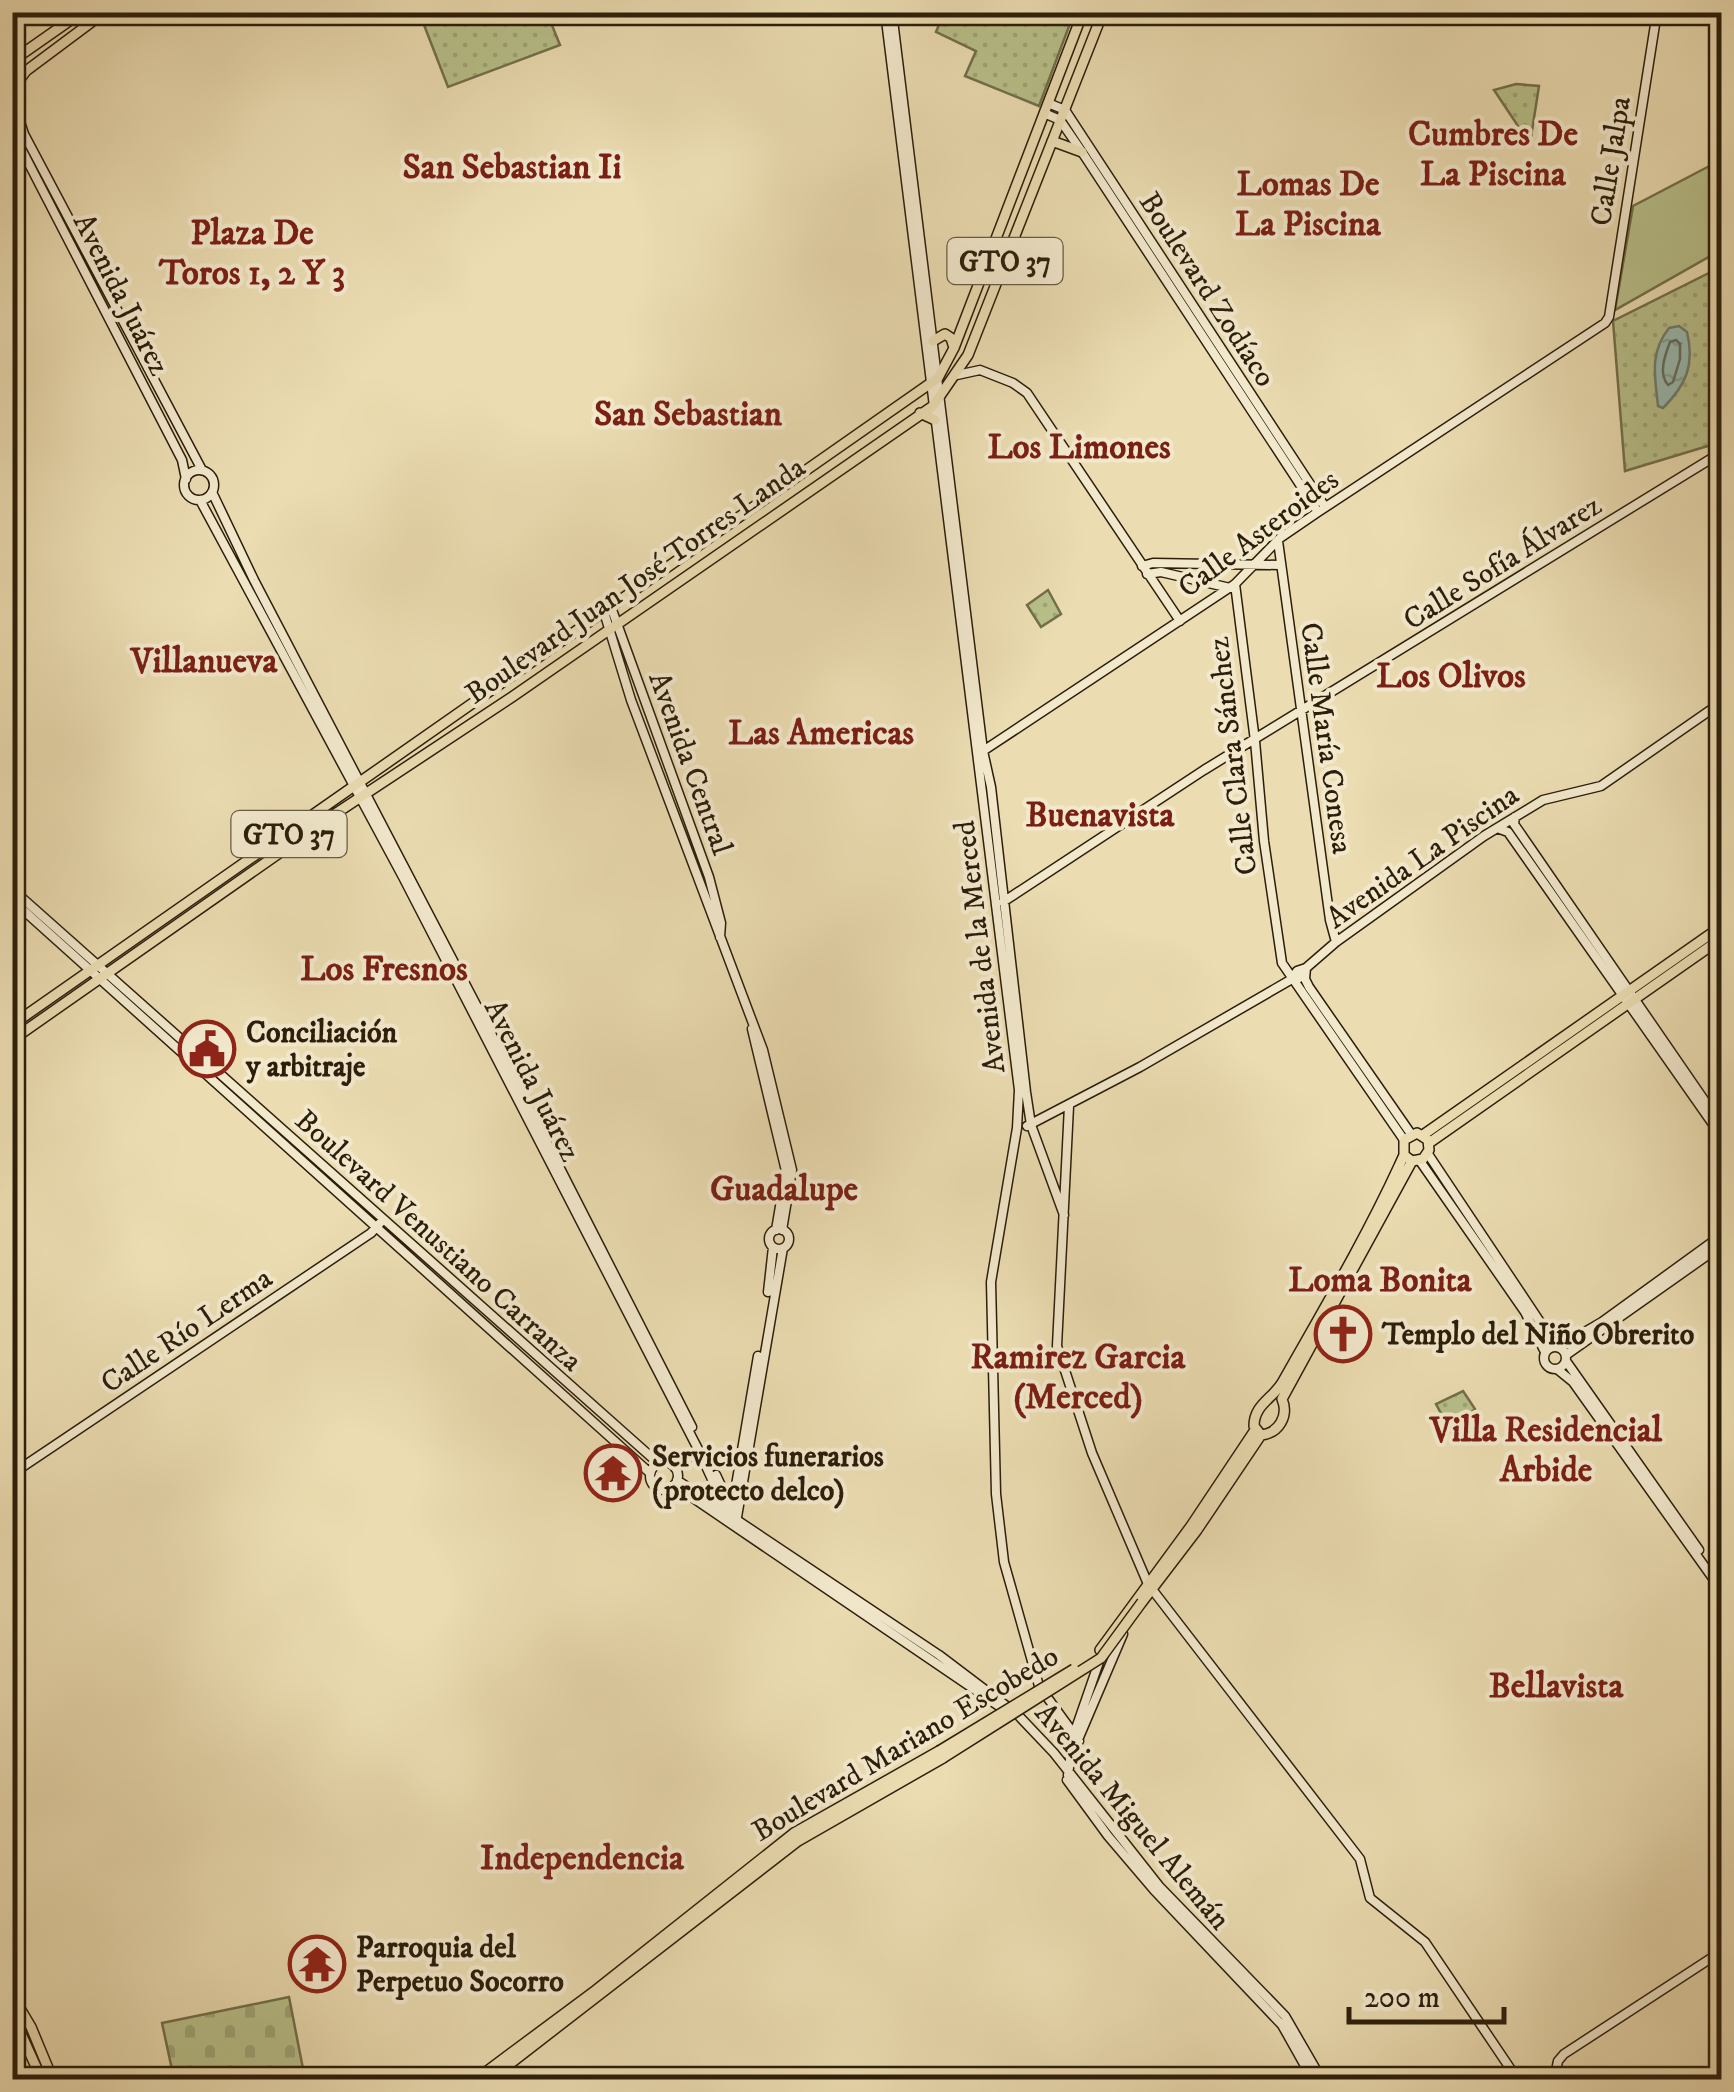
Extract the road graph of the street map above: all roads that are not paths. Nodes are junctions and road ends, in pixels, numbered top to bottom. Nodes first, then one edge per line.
1 (82, 12) edge
2 (105, 12) edge
3 (888, 12) edge
4 (1083, 12) edge
5 (1103, 12) edge
6 (1658, 12) edge
7 (12, 61) edge
8 (12, 69) edge
9 (17, 83) junction
10 (12, 97) edge
11 (1046, 108) junction
12 (1062, 115) junction
13 (12, 131) edge
14 (1052, 141) junction
15 (1082, 152) junction
16 (1609, 317) joint
17 (933, 341) junction
18 (972, 346) junction
19 (954, 348) junction
20 (980, 370) junction
21 (957, 375) junction
22 (934, 381) junction
23 (937, 401) junction
24 (920, 414) junction
25 (935, 420) junction
26 (832, 452) junction
27 (1722, 452) edge
28 (819, 462) junction
29 (841, 468) junction
30 (202, 470) junction
31 (828, 476) junction
32 (186, 479) junction
33 (212, 492) junction
34 (200, 500) junction
35 (1321, 510) junction
36 (1278, 541) junction
37 (1255, 566) junction
38 (1279, 566) junction
39 (1145, 570) junction
40 (1232, 586) junction
41 (607, 609) junction
42 (1180, 620) junction
43 (612, 626) junction
44 (618, 648) junction
45 (571, 650) dead end
46 (522, 690) junction
47 (1722, 702) edge
48 (1302, 712) junction
49 (1255, 741) junction
50 (984, 751) junction
51 (356, 785) junction
52 (363, 796) junction
53 (1508, 825) junction
54 (709, 876) junction
55 (698, 880) junction
56 (12, 889) edge
57 (12, 900) edge
58 (1003, 902) junction
59 (1722, 926) edge
60 (720, 937) junction
61 (1722, 938) edge
62 (1336, 942) junction
63 (96, 968) junction
64 (1306, 968) junction
65 (104, 976) junction
66 (1292, 979) junction
67 (1628, 998) junction
68 (12, 1025) edge
69 (12, 1040) edge
70 (1069, 1106) junction
71 (1031, 1125) junction
72 (1722, 1126) edge
73 (1018, 1128) junction
74 (1407, 1137) junction
75 (1722, 1138) edge
76 (1419, 1151) junction
77 (1064, 1215) junction
78 (380, 1223) junction
79 (779, 1230) junction
80 (1722, 1235) edge
81 (1722, 1245) edge
82 (778, 1248) junction
83 (1546, 1352) junction
84 (1562, 1352) junction
85 (1557, 1369) junction
86 (1278, 1398) junction
87 (1258, 1432) junction
88 (699, 1452) junction
89 (658, 1463) junction
90 (675, 1468) junction
91 (650, 1473) junction
92 (12, 1474) edge
93 (675, 1483) junction
94 (732, 1518) junction
95 (1722, 1582) edge
96 (1151, 1587) junction
97 (1722, 1591) edge
98 (913, 1646) junction
99 (1103, 1647) junction
100 (903, 1652) dead end
101 (1076, 1742) junction
102 (941, 1755) junction
103 (1068, 1776) junction
104 (1722, 1951) edge
105 (12, 1995) edge
106 (12, 2014) edge
107 (42, 2080) edge
108 (53, 2080) edge
109 (474, 2080) edge
110 (489, 2080) edge
111 (1312, 2080) edge
112 (1322, 2080) edge
113 (1518, 2080) edge
114 (1554, 2080) edge

1 - 7 main road
2 - 9 main road
3 - 17 street, Avenida de la Merced
3 - 22 street, Avenida de la Merced
4 - 11 main road, Boulevard Juan José Torres Landa / GTO 37
5 - 12 main road, Boulevard Juan José Torres Landa / GTO 37
6 - 16 street, Calle Jalpa
8 - 9 main road
9 - 10 main road
10 - 30 street, Avenida Juárez
11 - 12 street
11 - 19 main road, Boulevard Juan José Torres Landa / GTO 37
12 - 14 main road, Boulevard Juan José Torres Landa / GTO 37
12 - 15 street, Boulevard Zodíaco
12 - 35 street, Boulevard Zodíaco
13 - 32 street, Avenida Juárez
14 - 15 main road
14 - 18 main road, Boulevard Juan José Torres Landa / GTO 37
15 - 35 street, Boulevard Zodíaco
16 - 35 street, Calle Asteroides
17 - 19 main road
17 - 22 street, Avenida de la Merced
18 - 20 street
18 - 21 main road, Boulevard Juan José Torres Landa / GTO 37
19 - 22 main road, Boulevard Juan José Torres Landa / GTO 37
20 - 21 street
20 - 39 street
21 - 23 main road, Boulevard Juan José Torres Landa / GTO 37
22 - 23 street, Avenida de la Merced
22 - 26 main road, Boulevard Juan José Torres Landa / GTO 37
23 - 24 main road, Boulevard Juan José Torres Landa / GTO 37
23 - 25 street, Avenida de la Merced
23 - 50 street, Avenida de la Merced
24 - 25 main road
24 - 29 main road, Boulevard Juan José Torres Landa / GTO 37
25 - 73 street, Avenida de la Merced
26 - 28 main road, Boulevard Juan José Torres Landa / GTO 37
26 - 29 main road
27 - 48 street, Calle Sofía Álvarez
28 - 31 main road
28 - 41 main road, Boulevard Juan José Torres Landa / GTO 37
29 - 31 main road, Boulevard Juan José Torres Landa / GTO 37
30 - 32 street
30 - 33 street
31 - 43 main road, Boulevard Juan José Torres Landa / GTO 37
32 - 34 street
33 - 34 street
33 - 51 street, Avenida Juárez
34 - 51 street, Avenida Juárez
35 - 36 street, Calle Asteroides
36 - 37 street, Calle Asteroides
36 - 38 street, Calle María Conesa
37 - 38 street
37 - 39 street
37 - 40 street, Calle Asteroides
38 - 48 street, Calle María Conesa
39 - 40 street
39 - 42 street
40 - 42 street, Calle Asteroides
40 - 49 street, Calle Clara Sánchez
41 - 43 street, Avenida Central
41 - 51 main road, Boulevard Juan José Torres Landa / GTO 37
42 - 50 street, Calle Asteroides
43 - 44 street, Avenida Central
43 - 46 main road, Boulevard Juan José Torres Landa / GTO 37
44 - 54 street, Avenida Central
44 - 55 street, Avenida Central
45 - 46 main road
46 - 52 main road, Boulevard Juan José Torres Landa / GTO 37
47 - 53 street, Avenida La Piscina
48 - 49 street, Calle Sofía Álvarez
48 - 62 street, Calle María Conesa
49 - 58 street, Calle Sofía Álvarez
49 - 66 street, Calle Clara Sánchez
50 - 58 street, Avenida de la Merced
51 - 52 street, Avenida Juárez
51 - 63 main road, Boulevard Juan José Torres Landa / GTO 37
52 - 65 main road, Boulevard Juan José Torres Landa / GTO 37
52 - 88 street, Avenida Juárez
52 - 94 street, Avenida Juárez
53 - 62 street, Avenida La Piscina
53 - 67 street
54 - 55 street
54 - 60 street, Avenida Central
55 - 60 street, Avenida Central
56 - 63 street, Boulevard Venustiano Carranza
57 - 63 street, Boulevard Venustiano Carranza
58 - 71 street, Avenida de la Merced
59 - 67 main road
60 - 79 street, Avenida Central
61 - 67 main road
62 - 64 street, Avenida La Piscina
63 - 65 street, Boulevard Venustiano Carranza
63 - 68 main road, Boulevard Juan José Torres Landa / GTO 37
64 - 66 street, Avenida La Piscina
64 - 74 street
65 - 69 main road, Boulevard Juan José Torres Landa / GTO 37
65 - 78 street, Boulevard Venustiano Carranza
66 - 70 street, Avenida La Piscina
66 - 74 street, Calle Clara Sánchez
67 - 72 street
67 - 75 street
67 - 76 main road
70 - 71 street, Avenida La Piscina
70 - 77 street
71 - 73 street, Avenida La Piscina
71 - 77 street, Avenida de la Merced
73 - 101 street, Avenida de la Merced
74 - 76 main road
74 - 76 main road
76 - 83 street
76 - 84 street
76 - 86 main road
77 - 96 street
78 - 89 street, Boulevard Venustiano Carranza
78 - 91 street, Boulevard Venustiano Carranza
78 - 92 street, Calle Río Lerma
79 - 82 street
79 - 82 street
80 - 84 street
81 - 84 street
82 - 94 street
83 - 84 street
83 - 85 street
84 - 85 street
84 - 95 street
85 - 97 street
86 - 87 main road
86 - 87 main road
87 - 96 main road, Boulevard Mariano Escobedo
88 - 90 street
88 - 94 street, Avenida Juárez
89 - 90 street
89 - 91 street
90 - 93 street
91 - 93 street
93 - 94 street, Avenida Miguel Alemán
94 - 98 street, Avenida Miguel Alemán
94 - 103 street, Avenida Miguel Alemán
96 - 99 main road, Boulevard Mariano Escobedo
96 - 101 street
96 - 102 main road, Boulevard Mariano Escobedo, bridge
96 - 113 street
98 - 100 street
98 - 103 street, Avenida Miguel Alemán
99 - 101 street
99 - 102 main road, Boulevard Mariano Escobedo, bridge
101 - 103 street
102 - 109 main road, Boulevard Mariano Escobedo
102 - 110 main road, Boulevard Mariano Escobedo
103 - 111 street, Avenida Miguel Alemán
103 - 112 street, Avenida Miguel Alemán
104 - 114 street
105 - 108 main road
106 - 107 main road

